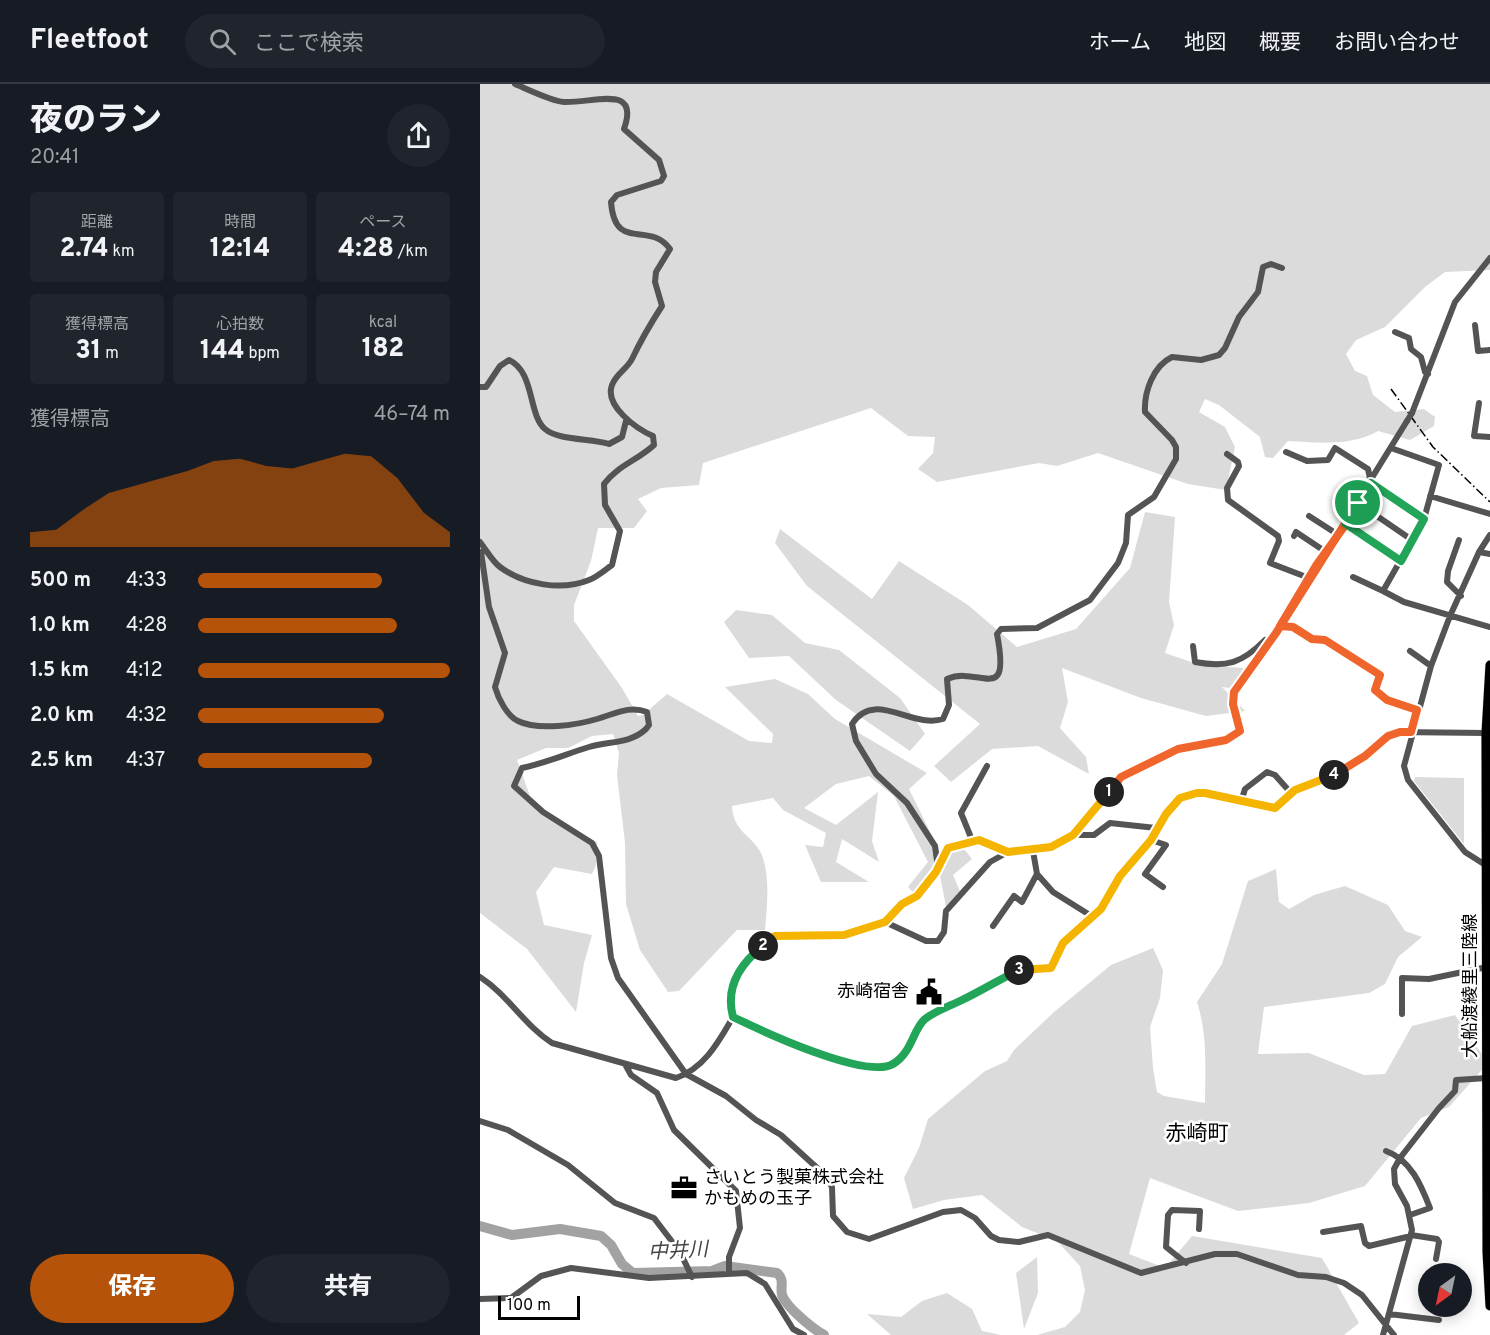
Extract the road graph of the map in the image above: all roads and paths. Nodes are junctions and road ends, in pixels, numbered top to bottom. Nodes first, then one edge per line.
1 (515, 84) edge
2 (604, 91) dead end
3 (621, 93) dead end
4 (1490, 258) edge
5 (1282, 268) dead end
6 (1475, 324) dead end
7 (1395, 332) dead end
8 (1490, 350) edge
9 (1428, 374) junction
10 (480, 387) edge
11 (1479, 403) dead end
12 (627, 421) junction
13 (1490, 437) edge
14 (1391, 448) junction
15 (1286, 453) dead end
16 (1227, 454) dead end
17 (1371, 483) junction
18 (1430, 496) junction
19 (1358, 503) junction
20 (1490, 514) edge
21 (1309, 516) dead end
22 (1424, 519) junction
23 (1345, 523) junction
24 (1337, 534) junction
25 (1490, 535) edge
26 (1294, 536) dead end
27 (1412, 540) junction
28 (1459, 540) dead end
29 (480, 542) edge
30 (481, 552) edge
31 (1326, 552) junction
32 (1479, 552) junction
33 (1490, 554) edge
34 (1401, 561) junction
35 (1353, 577) dead end
36 (1309, 578) junction
37 (1383, 591) junction
38 (1461, 596) junction
39 (1450, 616) junction
40 (1280, 626) junction
41 (1490, 627) edge
42 (1276, 633) junction
43 (1193, 646) dead end
44 (1410, 651) dead end
45 (1490, 665) edge
46 (1431, 666) junction
47 (1417, 710) junction
48 (1411, 732) junction
49 (1486, 733) junction
50 (987, 766) dead end
51 (1291, 793) junction
52 (1241, 802) junction
53 (1156, 828) junction
54 (1073, 835) junction
55 (972, 840) junction
56 (1151, 840) junction
57 (1033, 850) junction
58 (1008, 852) junction
59 (1487, 866) junction
60 (938, 868) junction
61 (1037, 874) junction
62 (1163, 887) dead end
63 (1094, 917) junction
64 (885, 922) junction
65 (993, 926) dead end
66 (1487, 967) junction
67 (480, 977) edge
68 (1402, 1014) dead end
69 (733, 1017) junction
70 (626, 1066) junction
71 (686, 1074) junction
72 (1487, 1078) junction
73 (480, 1121) edge
74 (1386, 1151) dead end
75 (1400, 1158) junction
76 (1410, 1215) junction
77 (1199, 1229) dead end
78 (1323, 1232) dead end
79 (1411, 1236) junction
80 (1436, 1259) dead end
81 (1186, 1263) junction
82 (729, 1269) junction
83 (691, 1273) junction
84 (480, 1299) edge
85 (1490, 1306) edge
86 (1389, 1314) junction
87 (1439, 1320) dead end
88 (1386, 1325) junction
89 (802, 1334) edge
90 (1383, 1335) edge
91 (1394, 1335) edge

1 - 2 street
3 - 12 street
4 - 9 street
5 - 60 street
6 - 8 street
7 - 9 street
9 - 14 street, bridge
10 - 12 street
11 - 13 street
12 - 29 street
14 - 17 street
14 - 18 street
15 - 17 street
16 - 36 street
17 - 19 street
17 - 22 street
18 - 20 street
18 - 22 street
19 - 23 street
19 - 27 street
21 - 24 street
22 - 27 street
23 - 24 street
23 - 34 street
24 - 31 street
25 - 32 street
26 - 31 street
27 - 34 street
28 - 38 street
30 - 71 street
31 - 36 street
32 - 33 street
32 - 38 street
34 - 37 street
35 - 37 street
36 - 40 street
37 - 39 street
38 - 39 street
39 - 41 street
39 - 46 street
40 - 42 street
40 - 47 street
42 - 43 street
42 - 54 street
44 - 46 street
45 - 49 main road, 大船渡綾里三陸線
46 - 47 street
47 - 48 street
48 - 49 street
48 - 51 street
48 - 59 street
49 - 59 main road, 大船渡綾里三陸線
50 - 55 street
51 - 52 street
51 - 52 street
52 - 53 street
53 - 54 street
53 - 56 street
54 - 57 street
55 - 58 street
55 - 60 street
56 - 62 street
56 - 63 street
57 - 58 street
57 - 61 street
58 - 64 street
59 - 66 main road, 大船渡綾里三陸線
60 - 64 street
61 - 63 street
61 - 65 street
63 - 69 street
64 - 69 street
66 - 68 street
66 - 72 main road, 大船渡綾里三陸線
67 - 70 street
69 - 71 street
70 - 71 street
70 - 82 street
71 - 81 street
72 - 75 street
72 - 85 main road, 大船渡綾里三陸線
73 - 83 street
74 - 75 street
75 - 76 street
75 - 76 street
76 - 79 street
77 - 81 street
78 - 79 street
79 - 80 street
79 - 86 street
81 - 88 street
82 - 83 street
82 - 89 street
83 - 84 street
86 - 87 street
86 - 88 street
88 - 90 street
88 - 91 street

